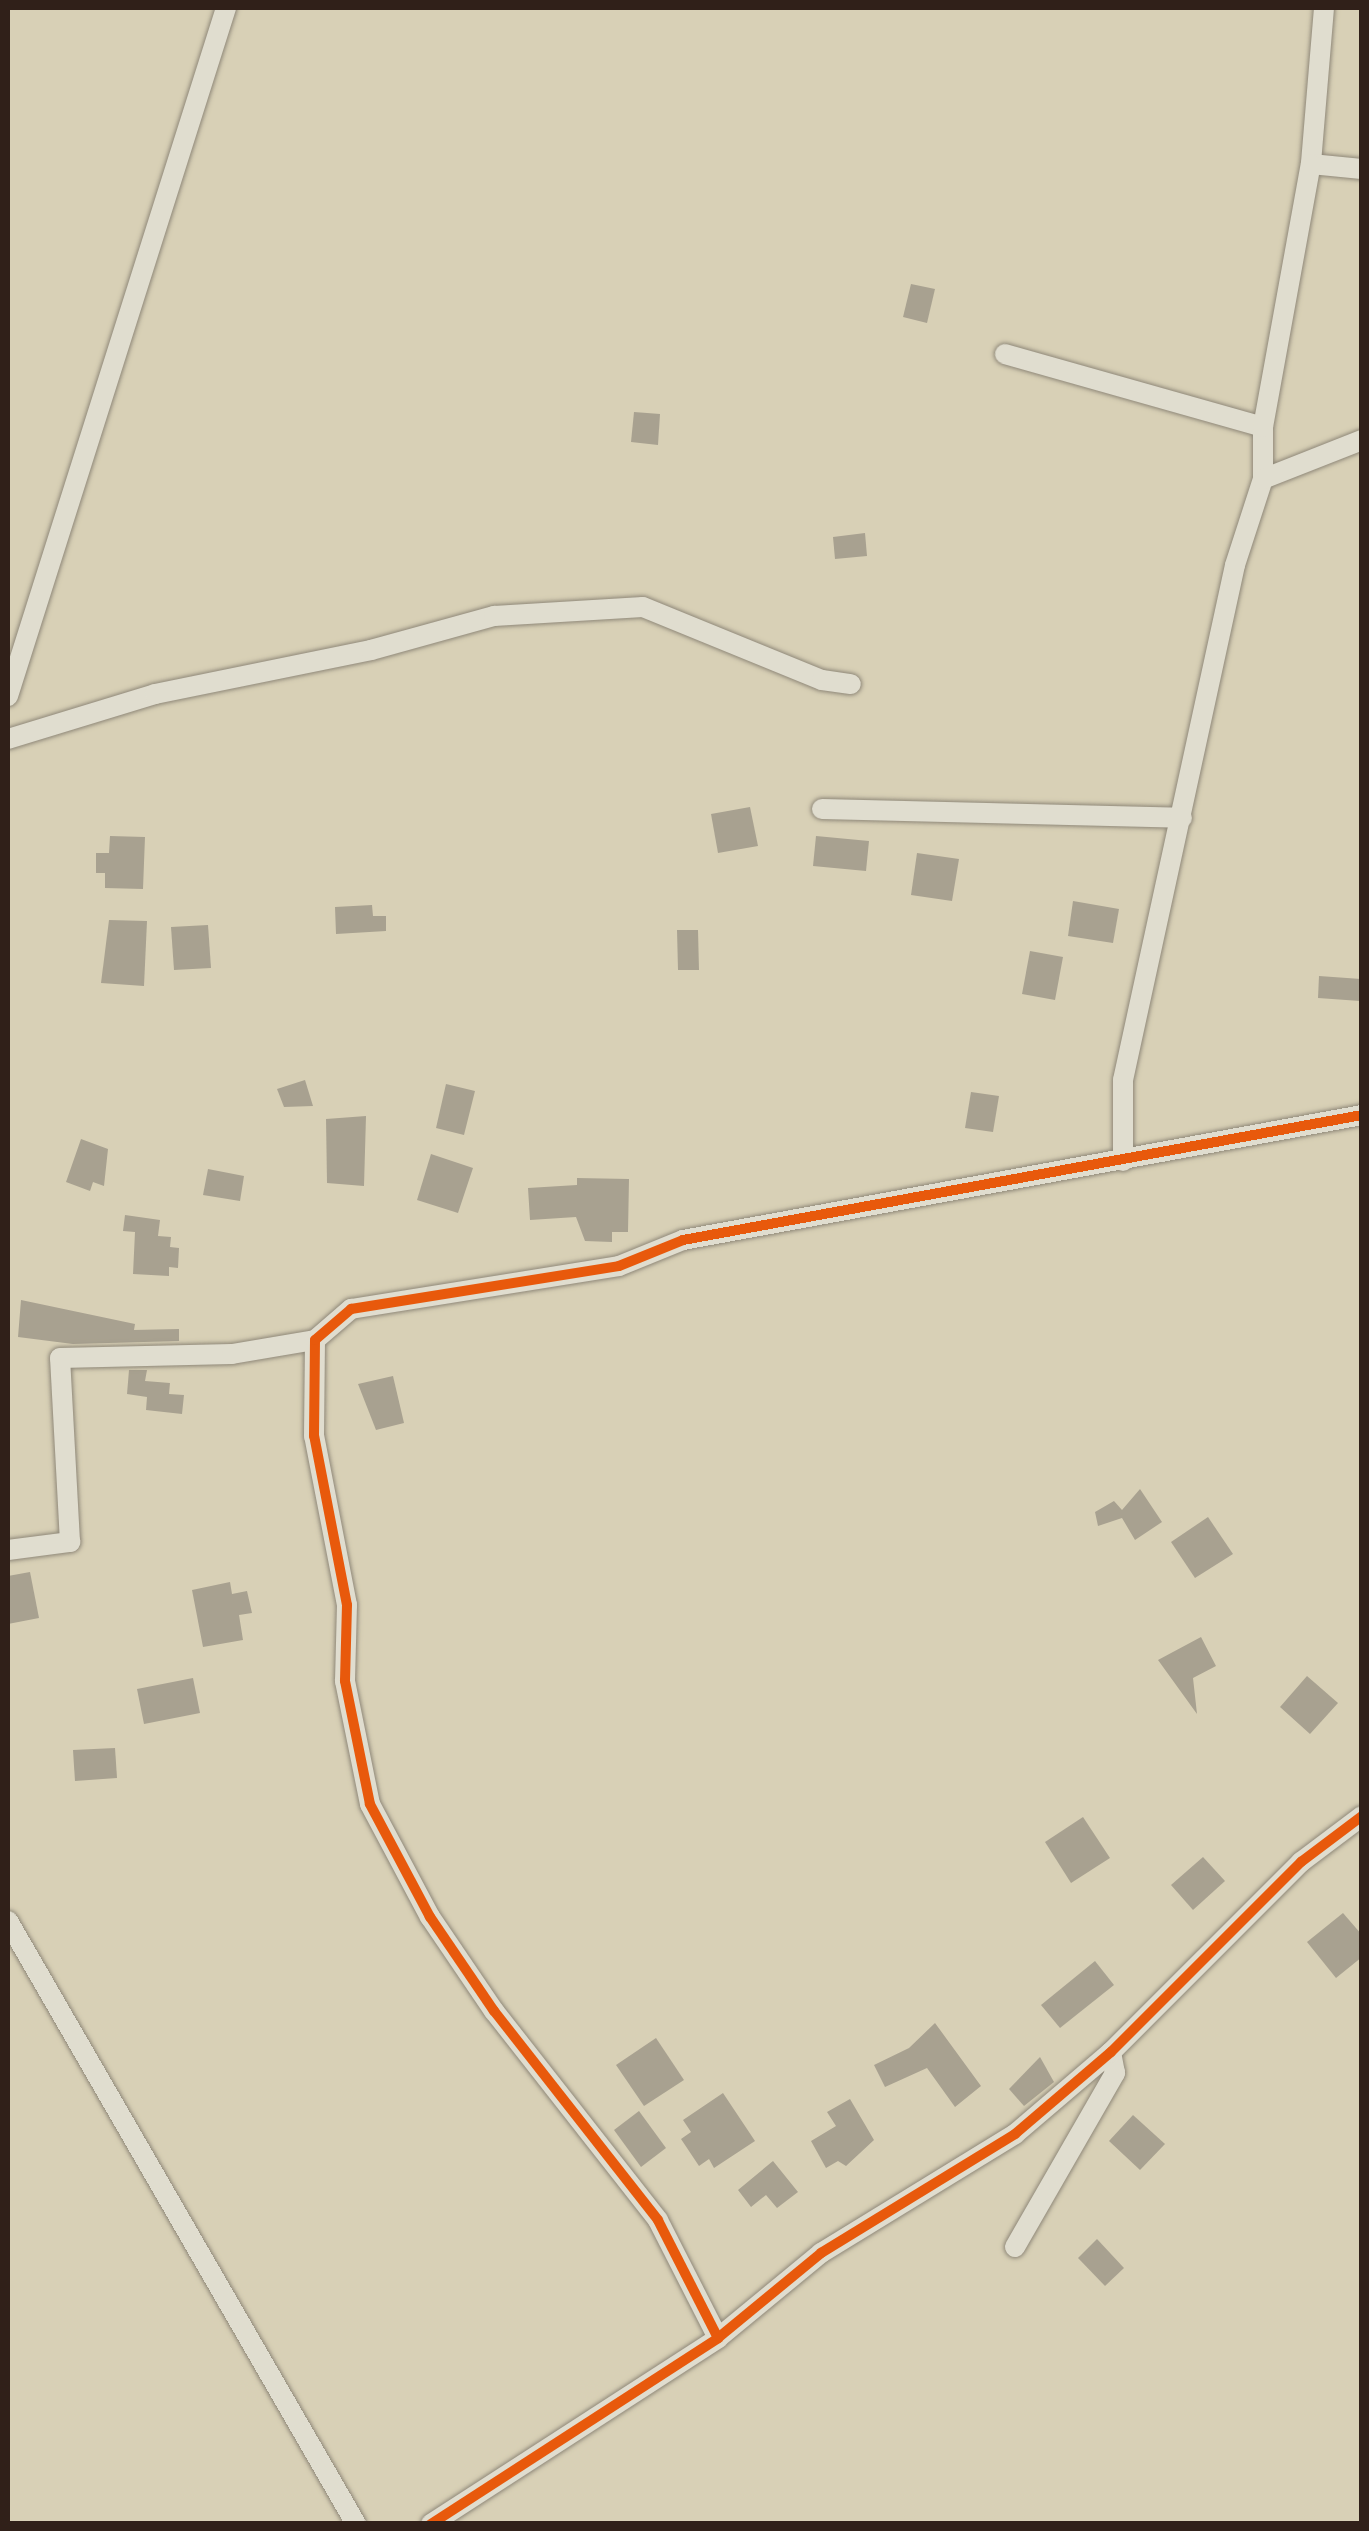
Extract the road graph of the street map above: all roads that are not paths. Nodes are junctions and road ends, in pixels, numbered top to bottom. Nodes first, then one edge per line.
1 (226, 8) edge
2 (1324, 8) edge
3 (1311, 164) junction
4 (1362, 169) edge
5 (1005, 354) dead end
6 (1263, 427) junction
7 (1362, 440) edge
8 (1262, 478) junction
9 (851, 684) dead end
10 (8, 696) edge
11 (8, 739) edge
12 (822, 809) dead end
13 (1182, 818) junction
14 (1362, 1115) edge
15 (1123, 1161) junction
16 (315, 1340) junction
17 (8, 1550) edge
18 (1362, 1816) edge
19 (8, 1921) edge
20 (1111, 2052) junction
21 (1015, 2246) dead end
22 (718, 2338) junction
23 (356, 2524) edge
24 (431, 2524) edge

1 - 10 street
2 - 3 street
3 - 4 street
3 - 6 street
5 - 6 street
6 - 8 street
7 - 8 street
8 - 13 street
9 - 11 street
12 - 13 street
13 - 15 street
14 - 15 street
15 - 16 street
16 - 17 street
16 - 22 street
18 - 20 street
19 - 23 street
20 - 21 street
20 - 22 street
22 - 24 street

